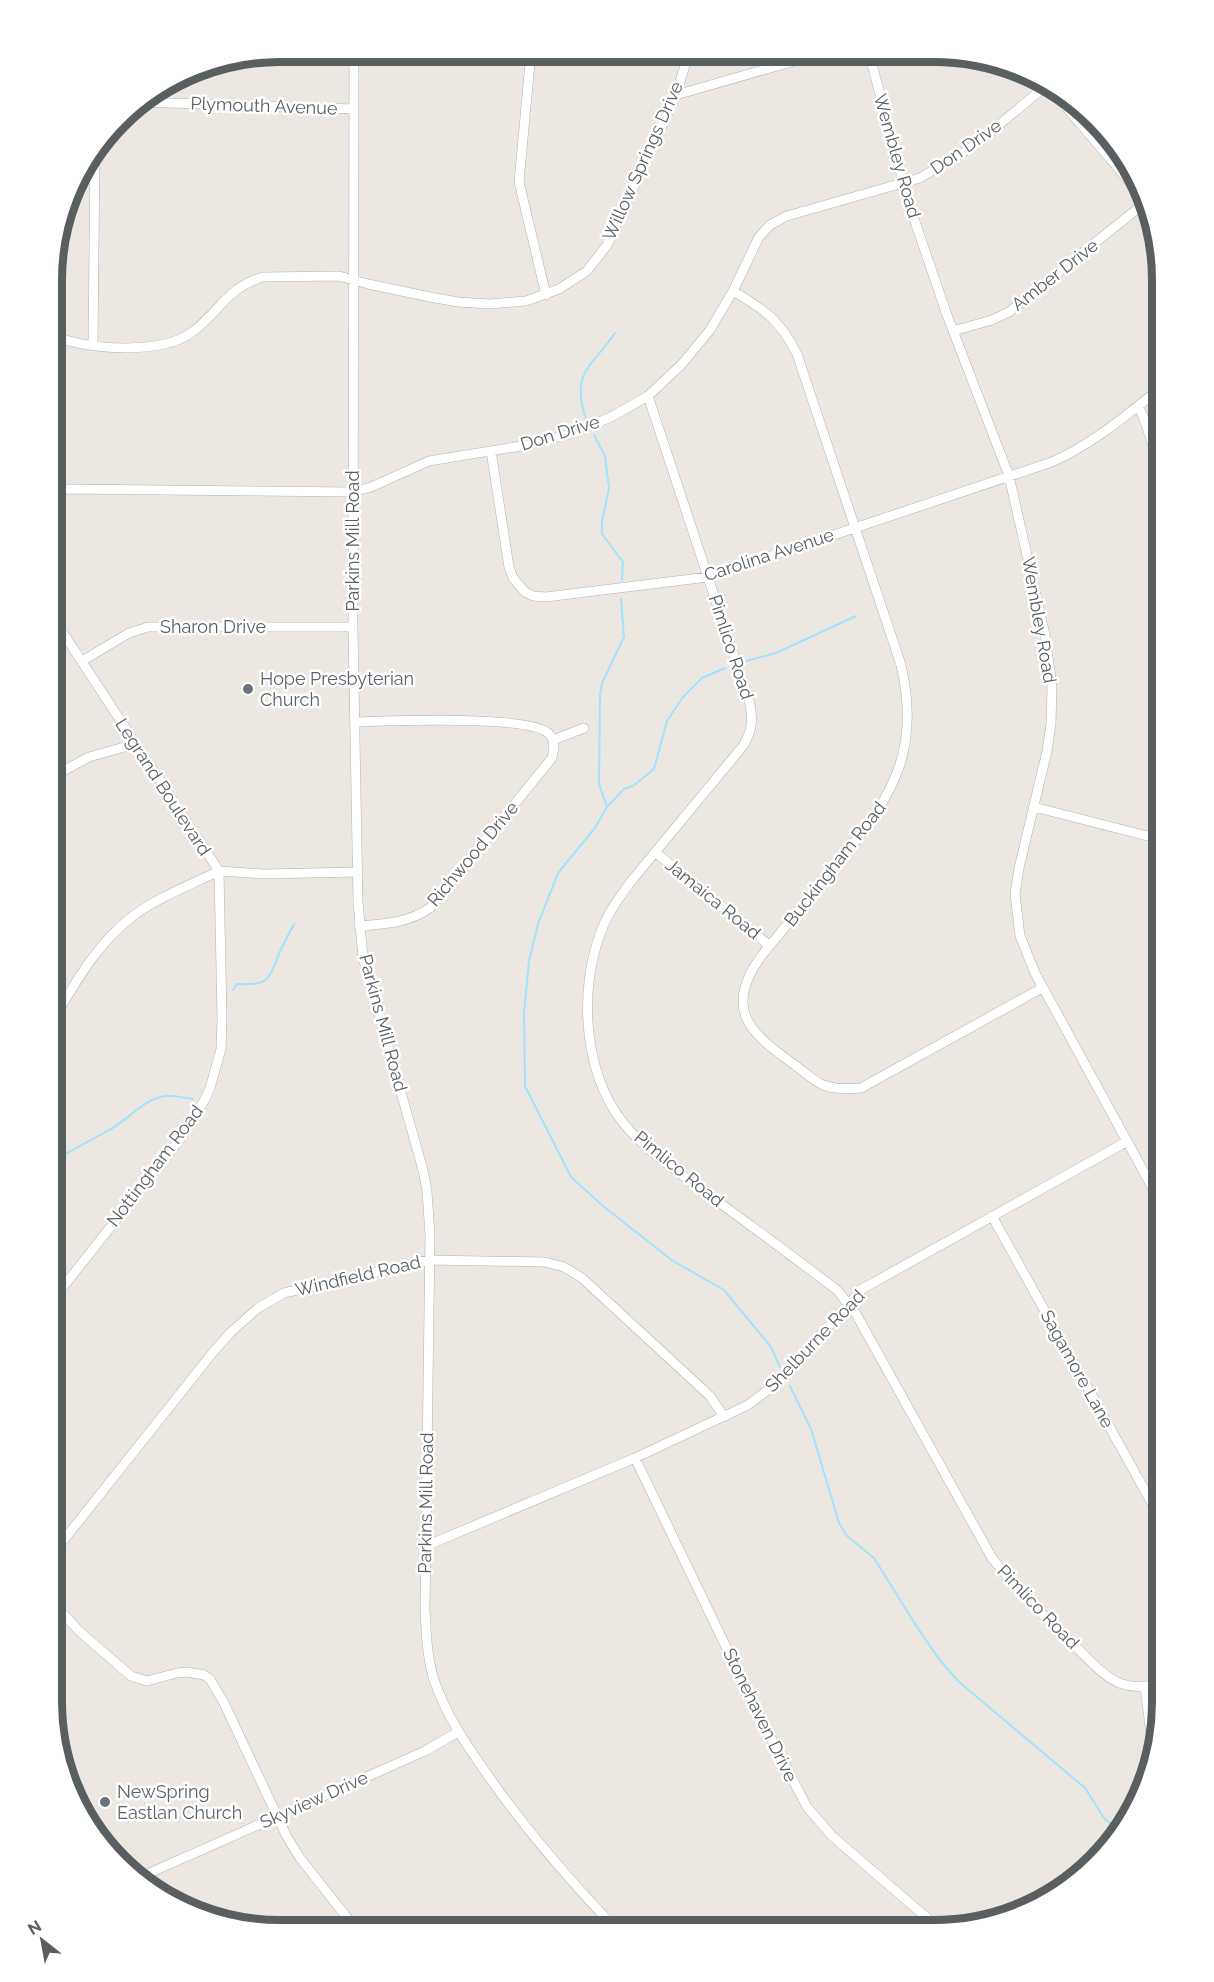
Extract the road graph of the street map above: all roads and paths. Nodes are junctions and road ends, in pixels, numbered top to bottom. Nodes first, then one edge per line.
1 (354, 62) edge
2 (530, 62) edge
3 (686, 62) edge
4 (791, 62) edge
5 (871, 62) edge
6 (1039, 89) edge
7 (676, 95) junction
8 (153, 102) edge
9 (1062, 103) edge
10 (354, 109) junction
11 (95, 164) edge
12 (1128, 180) edge
13 (903, 184) junction
14 (1140, 207) edge
15 (354, 280) junction
16 (733, 291) junction
17 (546, 295) junction
18 (953, 331) junction
19 (62, 339) edge
20 (93, 345) junction
21 (1152, 395) edge
22 (648, 396) junction
23 (1138, 406) junction
24 (1152, 443) edge
25 (491, 451) junction
26 (1009, 476) junction
27 (62, 490) edge
28 (354, 492) junction
29 (855, 527) junction
30 (708, 577) junction
31 (353, 627) junction
32 (62, 631) edge
33 (82, 661) junction
34 (355, 722) junction
35 (584, 728) dead end
36 (553, 740) junction
37 (135, 744) junction
38 (62, 772) edge
39 (1034, 807) junction
40 (1152, 837) edge
41 (655, 852) junction
42 (219, 871) junction
43 (358, 872) junction
44 (359, 926) junction
45 (770, 946) junction
46 (1042, 988) junction
47 (62, 1007) edge
48 (1126, 1142) junction
49 (1152, 1188) edge
50 (992, 1216) junction
51 (429, 1260) junction
52 (62, 1287) edge
53 (849, 1304) junction
54 (724, 1417) junction
55 (635, 1458) junction
56 (1152, 1505) edge
57 (62, 1542) edge
58 (426, 1546) junction
59 (62, 1612) edge
60 (1152, 1685) edge
61 (1145, 1687) junction
62 (458, 1732) junction
63 (1151, 1732) edge
64 (278, 1815) junction
65 (146, 1874) edge
66 (349, 1920) edge
67 (608, 1920) edge
68 (929, 1920) edge

1 - 10 street, Parkins Mill Road
2 - 17 street
3 - 7 street, Willow Springs Drive
4 - 7 street
5 - 13 street, Wembley Road
6 - 13 street, Don Drive
7 - 17 street, Willow Springs Drive
8 - 10 street, Plymouth Avenue
9 - 12 street
10 - 15 street, Parkins Mill Road
11 - 20 street
13 - 16 street, Don Drive
13 - 18 street, Wembley Road
14 - 18 street, Amber Drive
15 - 17 street, Willow Springs Drive
15 - 20 street, Willow Springs Drive
15 - 28 street, Parkins Mill Road
16 - 22 street, Don Drive
16 - 29 street, Buckingham Road
18 - 26 street, Wembley Road
19 - 20 street, Willow Springs Drive
21 - 23 street, Carolina Avenue
22 - 25 street, Don Drive
22 - 30 street, Pimlico Road
23 - 24 street
23 - 26 street, Carolina Avenue
25 - 28 street, Don Drive
25 - 30 street, Carolina Avenue
26 - 29 street, Carolina Avenue
26 - 39 street, Wembley Road
27 - 28 street, Don Drive
28 - 31 street, Parkins Mill Road
29 - 30 street, Carolina Avenue
29 - 45 street, Buckingham Road
30 - 41 street, Pimlico Road
31 - 33 street, Sharon Drive
31 - 34 street, Parkins Mill Road
32 - 33 street, Legrand Boulevard
33 - 37 street, Legrand Boulevard
34 - 36 street
34 - 43 street, Parkins Mill Road
35 - 36 street
36 - 44 street, Richwood Drive
37 - 38 street
37 - 42 street, Legrand Boulevard
39 - 40 street
39 - 46 street, Wembley Road
41 - 45 street, Jamaica Road
41 - 53 street, Pimlico Road
42 - 43 street, Legrand Boulevard
42 - 47 street
42 - 52 street, Nottingham Road
43 - 44 street, Parkins Mill Road
44 - 51 street, Parkins Mill Road
45 - 46 street, Buckingham Road
46 - 48 street, Wembley Road
48 - 49 street, Wembley Road
48 - 50 street, Shelburne Road
50 - 53 street, Shelburne Road
50 - 56 street, Sagamore Lane
51 - 54 street, Windfield Road
51 - 57 street, Windfield Road
51 - 58 street, Parkins Mill Road
53 - 54 street, Shelburne Road
53 - 61 street, Pimlico Road
54 - 55 street, Shelburne Road
55 - 58 street, Shelburne Road
55 - 68 street, Stonehaven Drive
58 - 62 street, Parkins Mill Road
59 - 64 street
60 - 61 street, Pimlico Road
61 - 63 street
62 - 64 street, Skyview Drive
62 - 67 street, Parkins Mill Road
64 - 65 street, Skyview Drive
64 - 66 street

